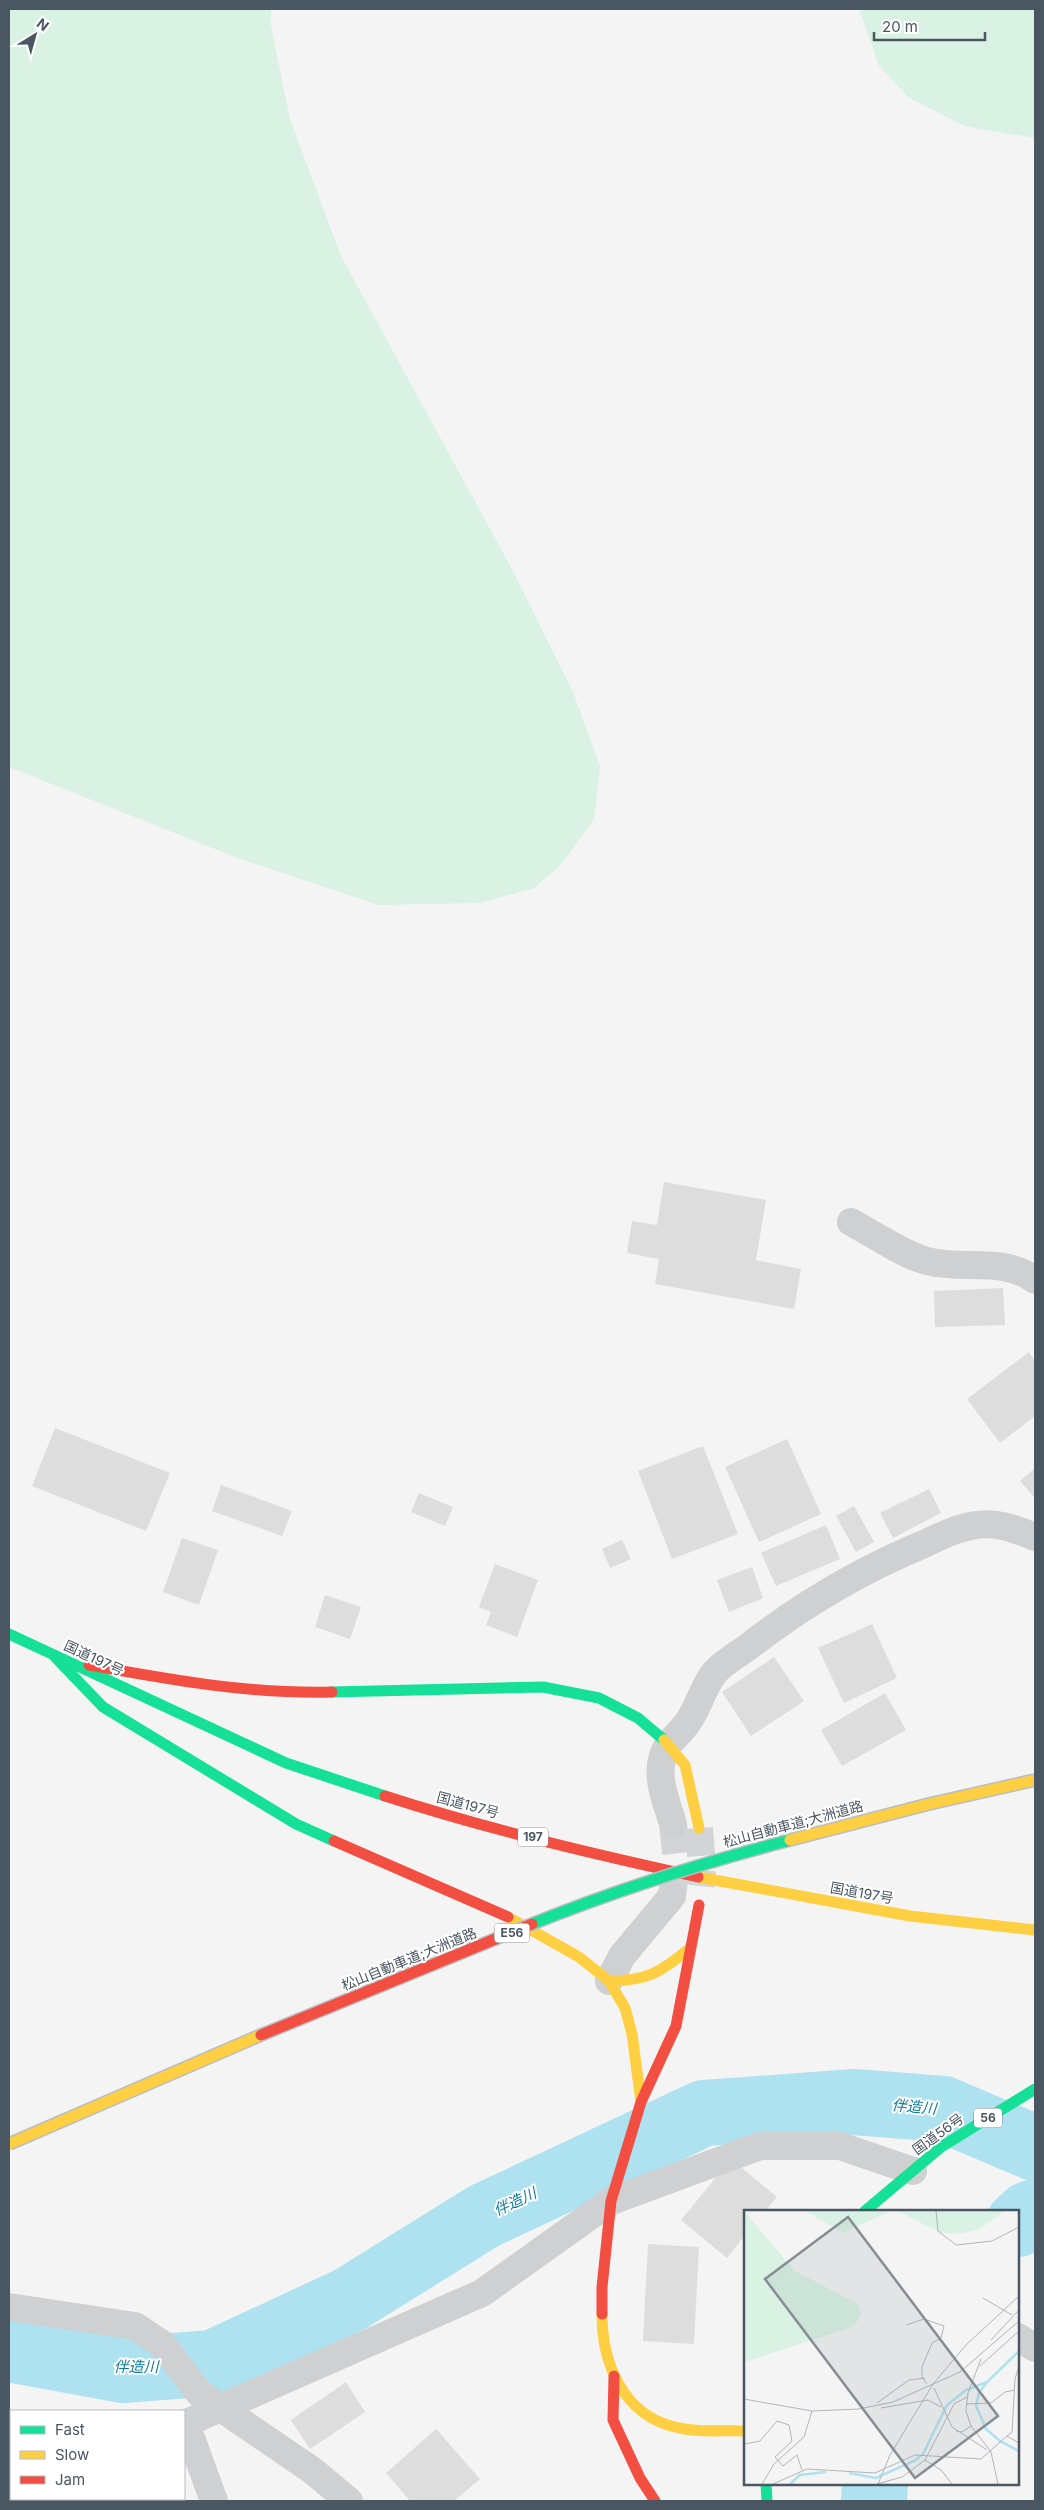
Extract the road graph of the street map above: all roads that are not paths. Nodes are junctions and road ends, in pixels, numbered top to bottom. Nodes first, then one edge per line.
1 (851, 1222) dead end
2 (1035, 1280) edge
3 (1035, 1537) edge
4 (9, 1634) edge
5 (55, 1657) junction
6 (668, 1742) junction
7 (1035, 1780) edge
8 (686, 1826) tunnel mouth
9 (672, 1896) tunnel mouth
10 (698, 1904) dead end
11 (1035, 1930) edge
12 (690, 1948) junction
13 (609, 1981) junction
14 (1035, 2089) edge
15 (642, 2102) junction
16 (9, 2144) edge
17 (913, 2171) junction
18 (614, 2193) junction
19 (866, 2210) edge
20 (9, 2307) edge
21 (614, 2376) junction
22 (208, 2401) junction
23 (185, 2424) edge
24 (744, 2431) edge
25 (766, 2485) edge
26 (214, 2501) edge
27 (349, 2501) edge
28 (655, 2501) edge
29 (767, 2501) edge

1 - 2 street
3 - 6 street
4 - 5 main road, 国道197号 / 197
5 - 6 main road
5 - 11 main road, 国道197号 / 197
5 - 13 main road
6 - 8 street
7 - 16 main road, 松山自動車道;大洲道路 / E56, bridge
9 - 13 street
10 - 12 main road
12 - 13 main road
12 - 15 main road
13 - 15 main road
14 - 17 main road, 国道56号 / 56
15 - 18 main road
17 - 18 street
17 - 19 main road, 国道56号 / 56
18 - 21 main road
18 - 22 street
20 - 22 street
21 - 24 main road
21 - 28 main road
22 - 23 street
22 - 27 street
23 - 26 street
25 - 29 main road

